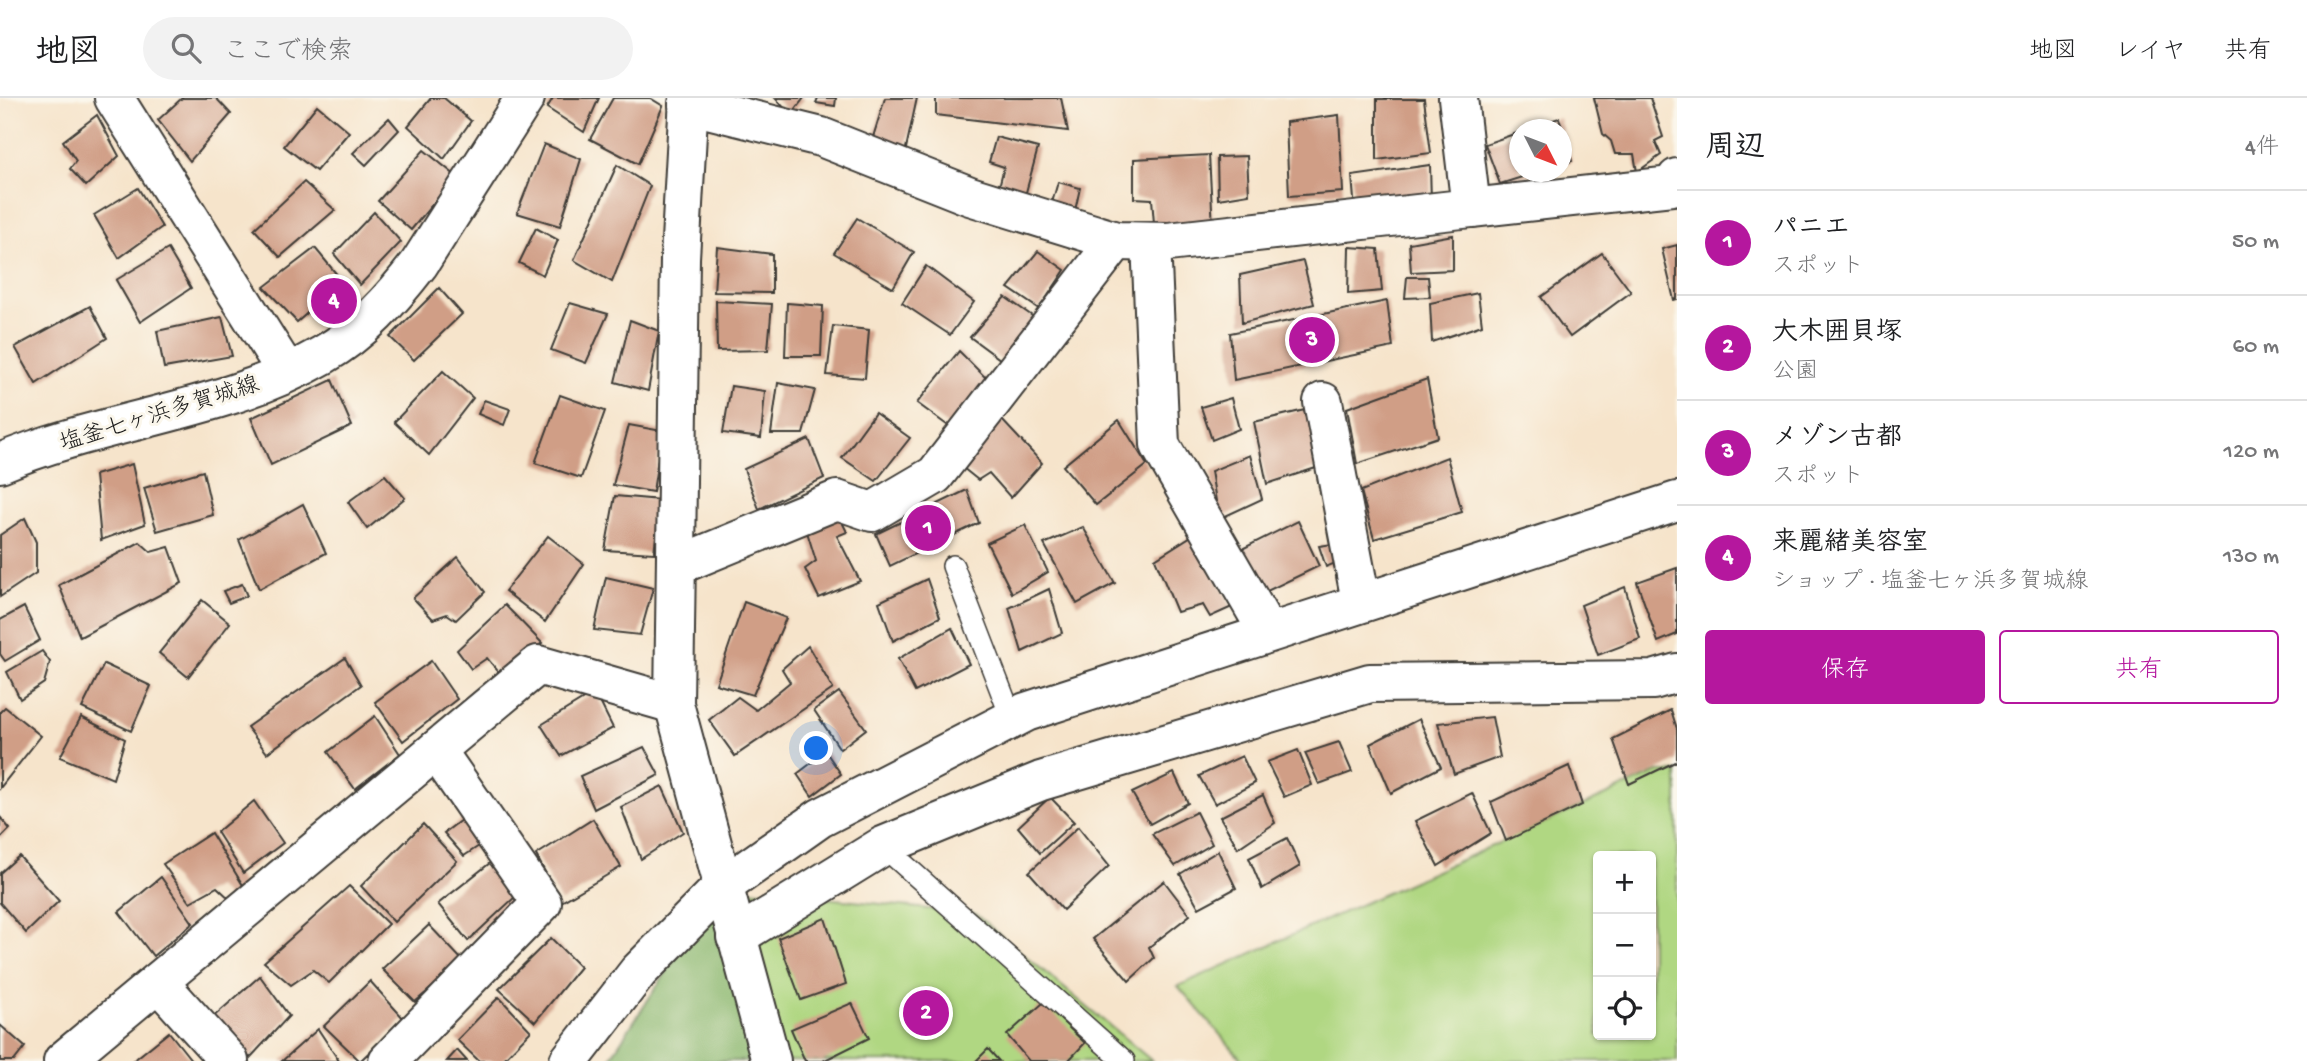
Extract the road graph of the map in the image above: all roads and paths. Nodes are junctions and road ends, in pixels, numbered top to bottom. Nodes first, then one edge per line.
1 (114, 98) edge
2 (525, 98) edge
3 (1458, 98) edge
4 (689, 101) edge
5 (1677, 178) edge
6 (1471, 208) junction
7 (1133, 241) junction
8 (286, 371) junction
9 (1323, 402) dead end
10 (6, 454) edge
11 (1677, 501) edge
12 (676, 566) junction
13 (953, 566) dead end
14 (1361, 601) junction
15 (1268, 632) junction
16 (1677, 673) edge
17 (674, 704) junction
18 (1012, 719) junction
19 (436, 750) junction
20 (883, 846) junction
21 (722, 887) junction
22 (736, 937) junction
23 (158, 982) junction
24 (63, 1061) edge
25 (229, 1061) edge
26 (388, 1061) edge
27 (569, 1061) edge
28 (771, 1061) edge
29 (1124, 1061) edge

1 - 8 street
2 - 8 street, 塩釜七ヶ浜多賀城線
3 - 6 street
4 - 7 street
4 - 12 street
5 - 6 street
6 - 7 street
7 - 12 street
7 - 15 street
8 - 10 street, 塩釜七ヶ浜多賀城線
9 - 14 street
11 - 14 street
12 - 17 street
13 - 18 lane
14 - 15 street
15 - 18 street
16 - 20 street
17 - 19 street
17 - 21 street
18 - 21 street
19 - 23 street
19 - 26 street
20 - 22 street
20 - 29 lane
21 - 22 street
21 - 27 street
22 - 28 street
23 - 24 street
23 - 25 street

